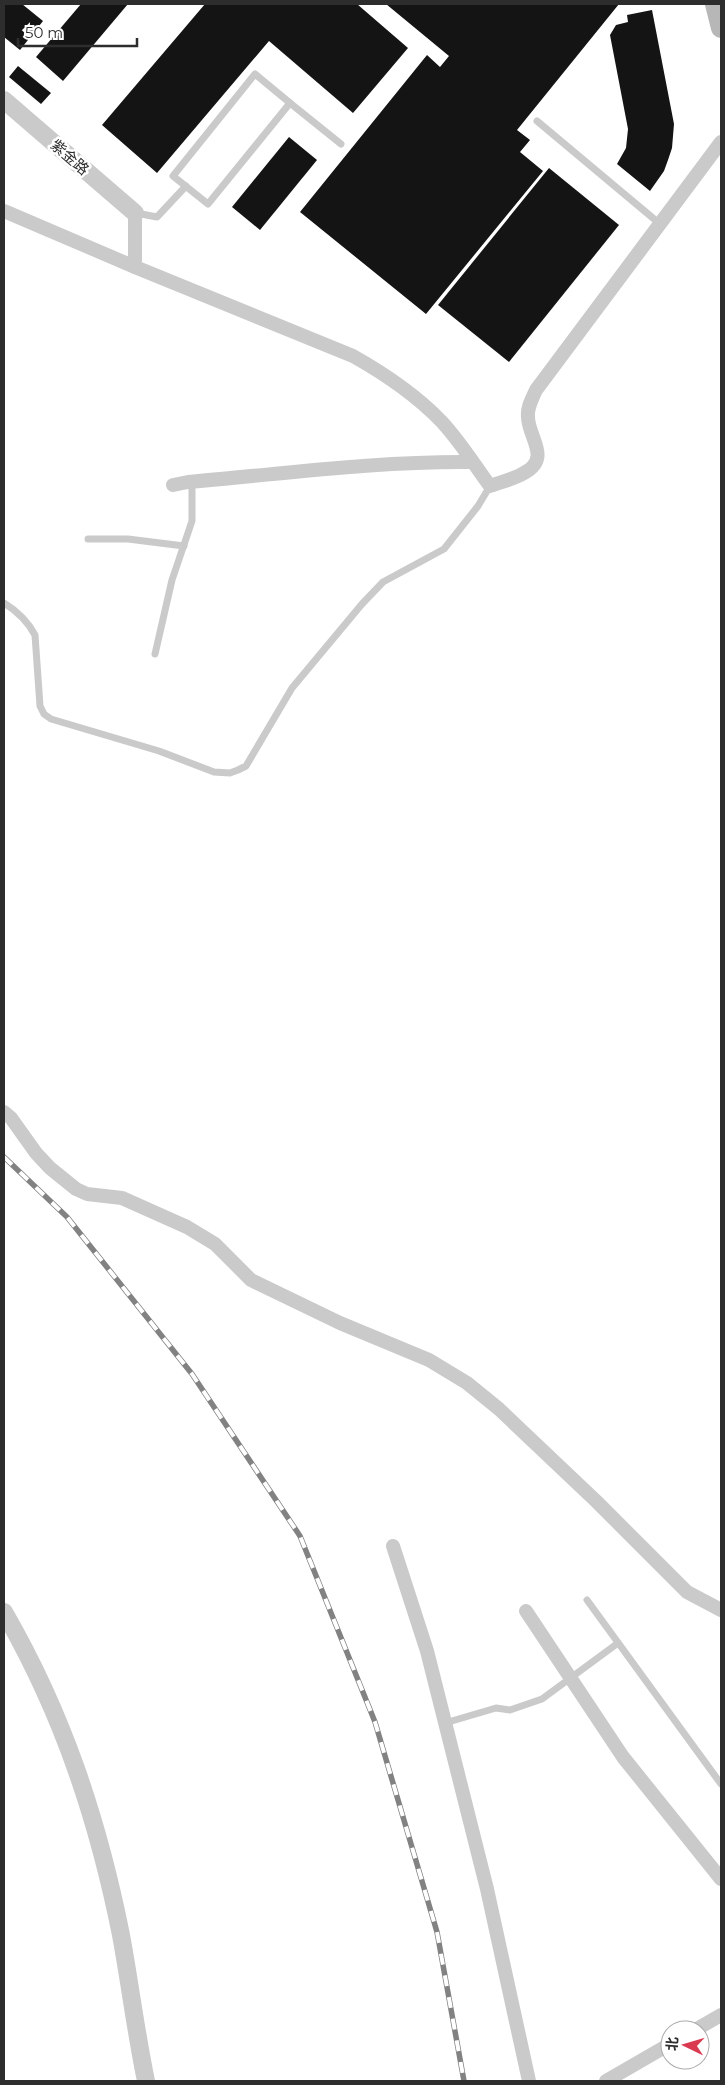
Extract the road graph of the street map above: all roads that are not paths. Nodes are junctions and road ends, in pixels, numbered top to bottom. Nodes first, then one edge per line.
1 (715, 4) edge
2 (721, 28) edge
3 (4, 100) edge
4 (290, 103) junction
5 (537, 121) dead end
6 (721, 142) edge
7 (341, 144) dead end
8 (186, 186) junction
9 (4, 211) edge
10 (135, 213) junction
11 (660, 224) junction
12 (134, 267) junction
13 (472, 462) junction
14 (192, 482) junction
15 (173, 485) dead end
16 (490, 486) junction
17 (88, 539) dead end
18 (184, 546) junction
19 (4, 603) edge
20 (155, 654) dead end
21 (4, 1112) edge
22 (393, 1546) dead end
23 (586, 1600) dead end
24 (721, 1610) edge
25 (526, 1611) dead end
26 (4, 1612) edge
27 (618, 1643) junction
28 (571, 1678) junction
29 (445, 1723) junction
30 (721, 1784) edge
31 (721, 1879) edge
32 (721, 2015) edge
33 (710, 2021) edge
34 (660, 2050) edge
35 (146, 2081) edge
36 (529, 2081) edge
37 (606, 2081) edge

1 - 2 main road
3 - 10 street, 紫金路
4 - 7 lane
4 - 8 lane
4 - 8 lane
5 - 11 lane
6 - 11 street
8 - 10 lane
9 - 12 street
10 - 12 street
11 - 16 street
12 - 13 street
13 - 14 street
13 - 16 street
14 - 15 street
14 - 18 lane
16 - 19 lane
17 - 18 lane
18 - 20 lane
21 - 24 street
22 - 29 street
23 - 27 lane
25 - 28 street
26 - 35 street
27 - 28 lane
27 - 30 lane
28 - 29 lane
28 - 31 street
29 - 36 street
32 - 33 street
34 - 37 street

